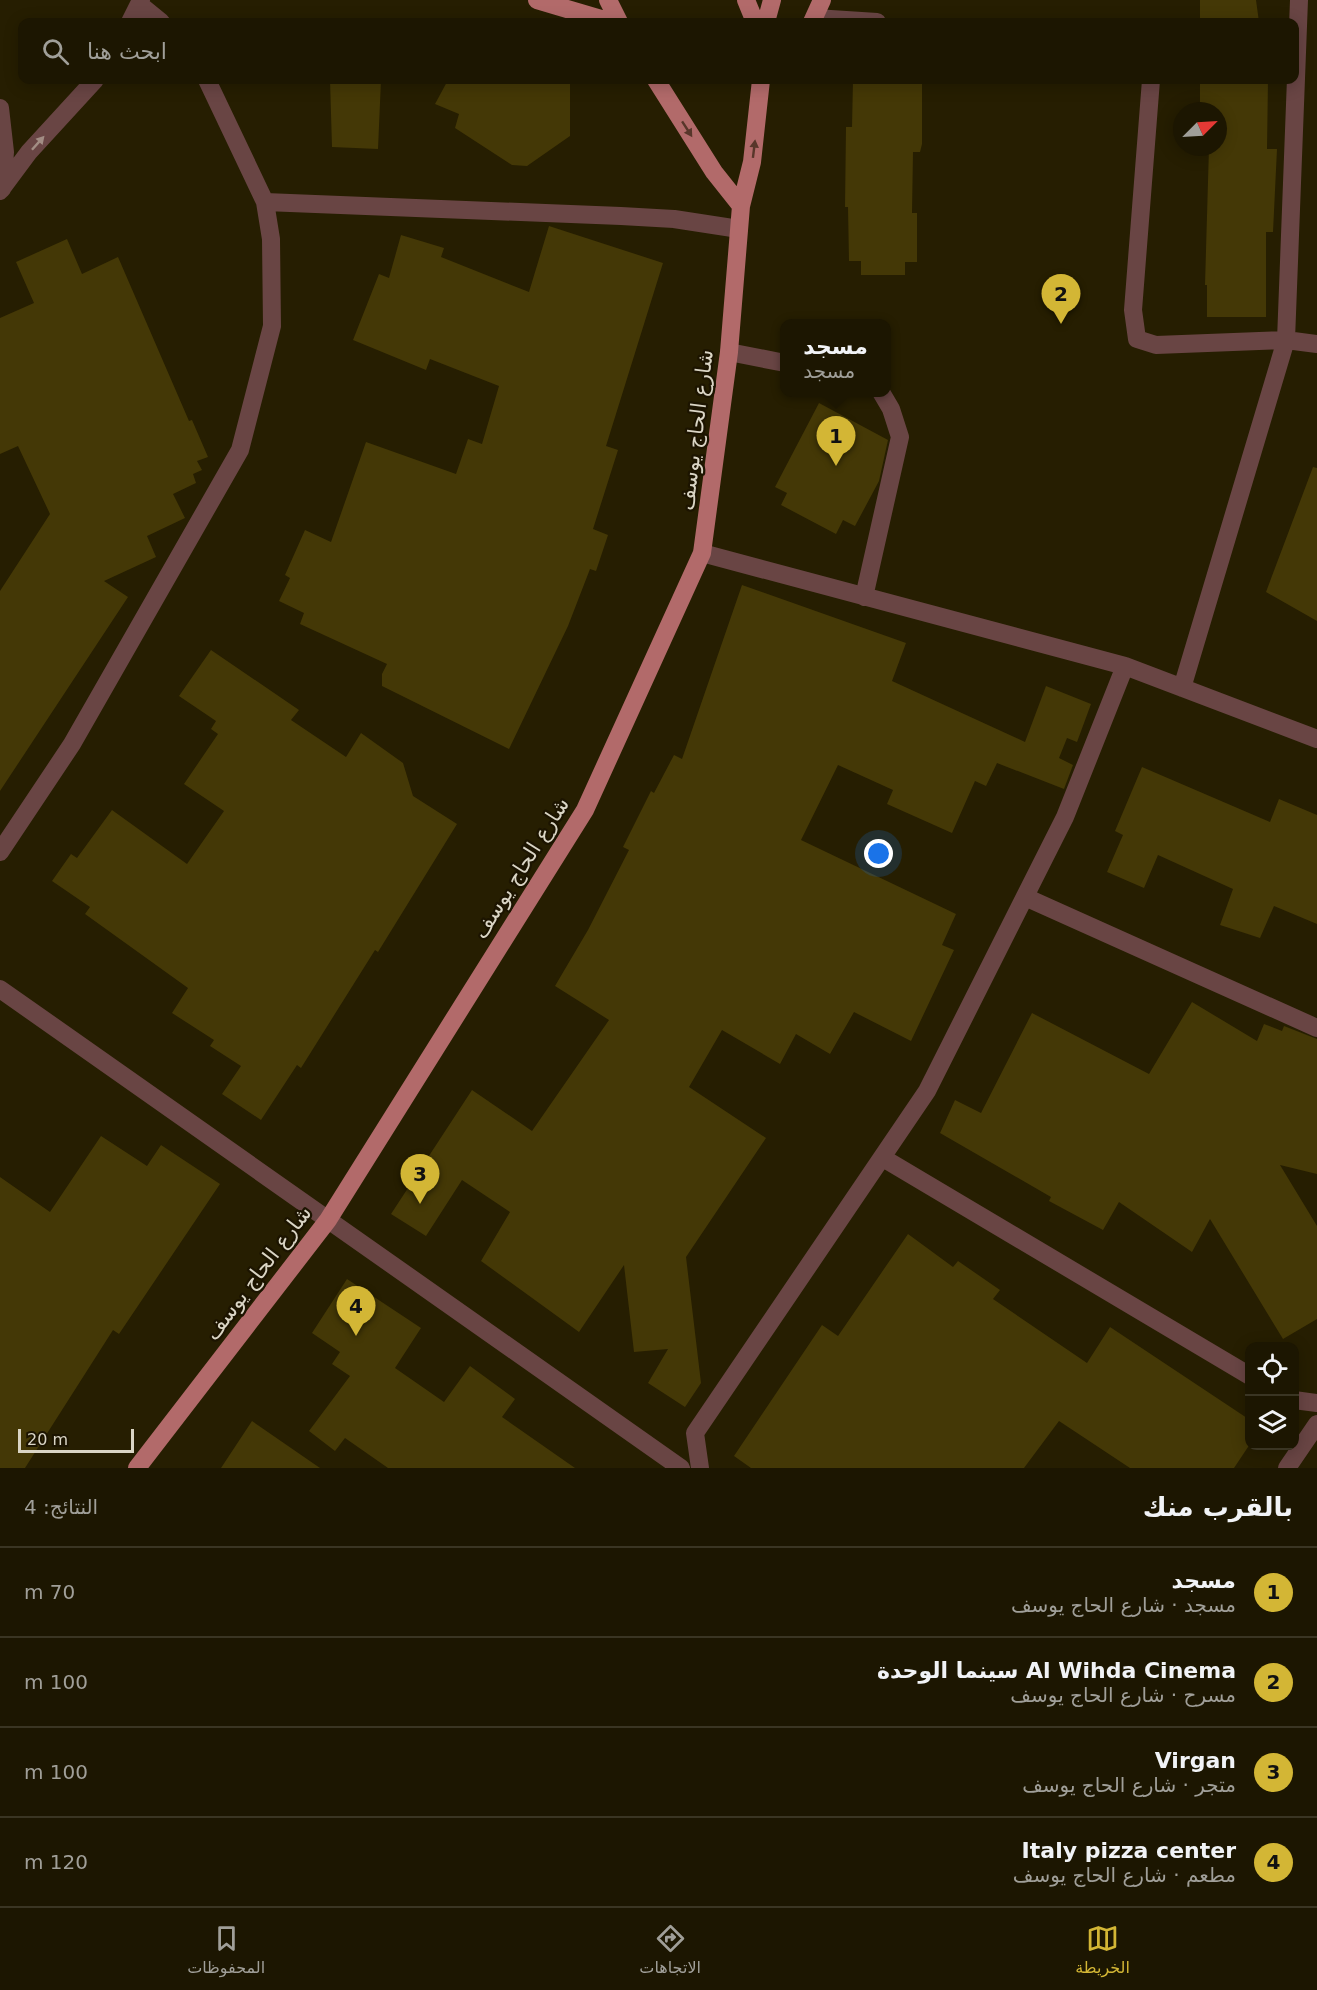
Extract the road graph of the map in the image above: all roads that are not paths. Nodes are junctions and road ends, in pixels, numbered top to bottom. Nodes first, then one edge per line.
1 (537, 0) edge
2 (608, 0) edge
3 (746, 0) edge
4 (772, 0) edge
5 (822, 0) edge
6 (1299, 0) edge
7 (140, 2) edge
8 (132, 18) edge
9 (157, 18) edge
10 (598, 18) edge
11 (618, 18) edge
12 (753, 18) edge
13 (767, 18) edge
14 (815, 18) edge
15 (1298, 18) edge
16 (91, 84) edge
17 (209, 84) edge
18 (659, 84) edge
19 (764, 84) edge
20 (1150, 84) edge
21 (1296, 84) edge
22 (0, 108) edge
23 (1, 190) edge
24 (265, 202) junction
25 (741, 206) junction
26 (739, 229) junction
27 (1286, 340) junction
28 (1317, 344) edge
29 (729, 352) junction
30 (780, 362) edge
31 (884, 397) edge
32 (702, 553) junction
33 (864, 597) junction
34 (1125, 666) junction
35 (1182, 688) junction
36 (1317, 739) edge
37 (0, 852) edge
38 (1025, 897) junction
39 (0, 989) edge
40 (1317, 1028) edge
41 (883, 1158) junction
42 (328, 1220) junction
43 (1245, 1374) edge
44 (1299, 1401) edge
45 (1317, 1403) edge
46 (1317, 1424) edge
47 (137, 1468) edge
48 (681, 1468) edge
49 (700, 1468) edge
50 (1287, 1468) edge

1 - 10 main road
2 - 11 main road
3 - 12 main road
4 - 13 main road
5 - 14 main road
6 - 15 street
7 - 8 street
7 - 9 street
23 -> 16 street
17 - 24 street
18 -> 25 main road
25 -> 19 main road, شارع الحاج يوسف
20 - 27 street
21 - 27 street
22 - 23 street
24 - 26 street
24 - 37 street
25 - 26 main road, شارع الحاج يوسف
26 - 29 main road, شارع الحاج يوسف
27 - 28 street
27 - 35 street
29 - 30 street
29 - 32 main road, شارع الحاج يوسف
31 - 33 street
32 - 33 street
32 - 42 main road, شارع الحاج يوسف
33 - 34 street
34 - 35 street
34 - 38 street
35 - 36 street
38 - 40 street
38 - 41 street
39 - 42 street
41 - 43 street
41 - 49 street
42 - 47 main road, شارع الحاج يوسف
42 - 48 street
44 - 45 street
46 - 50 street

